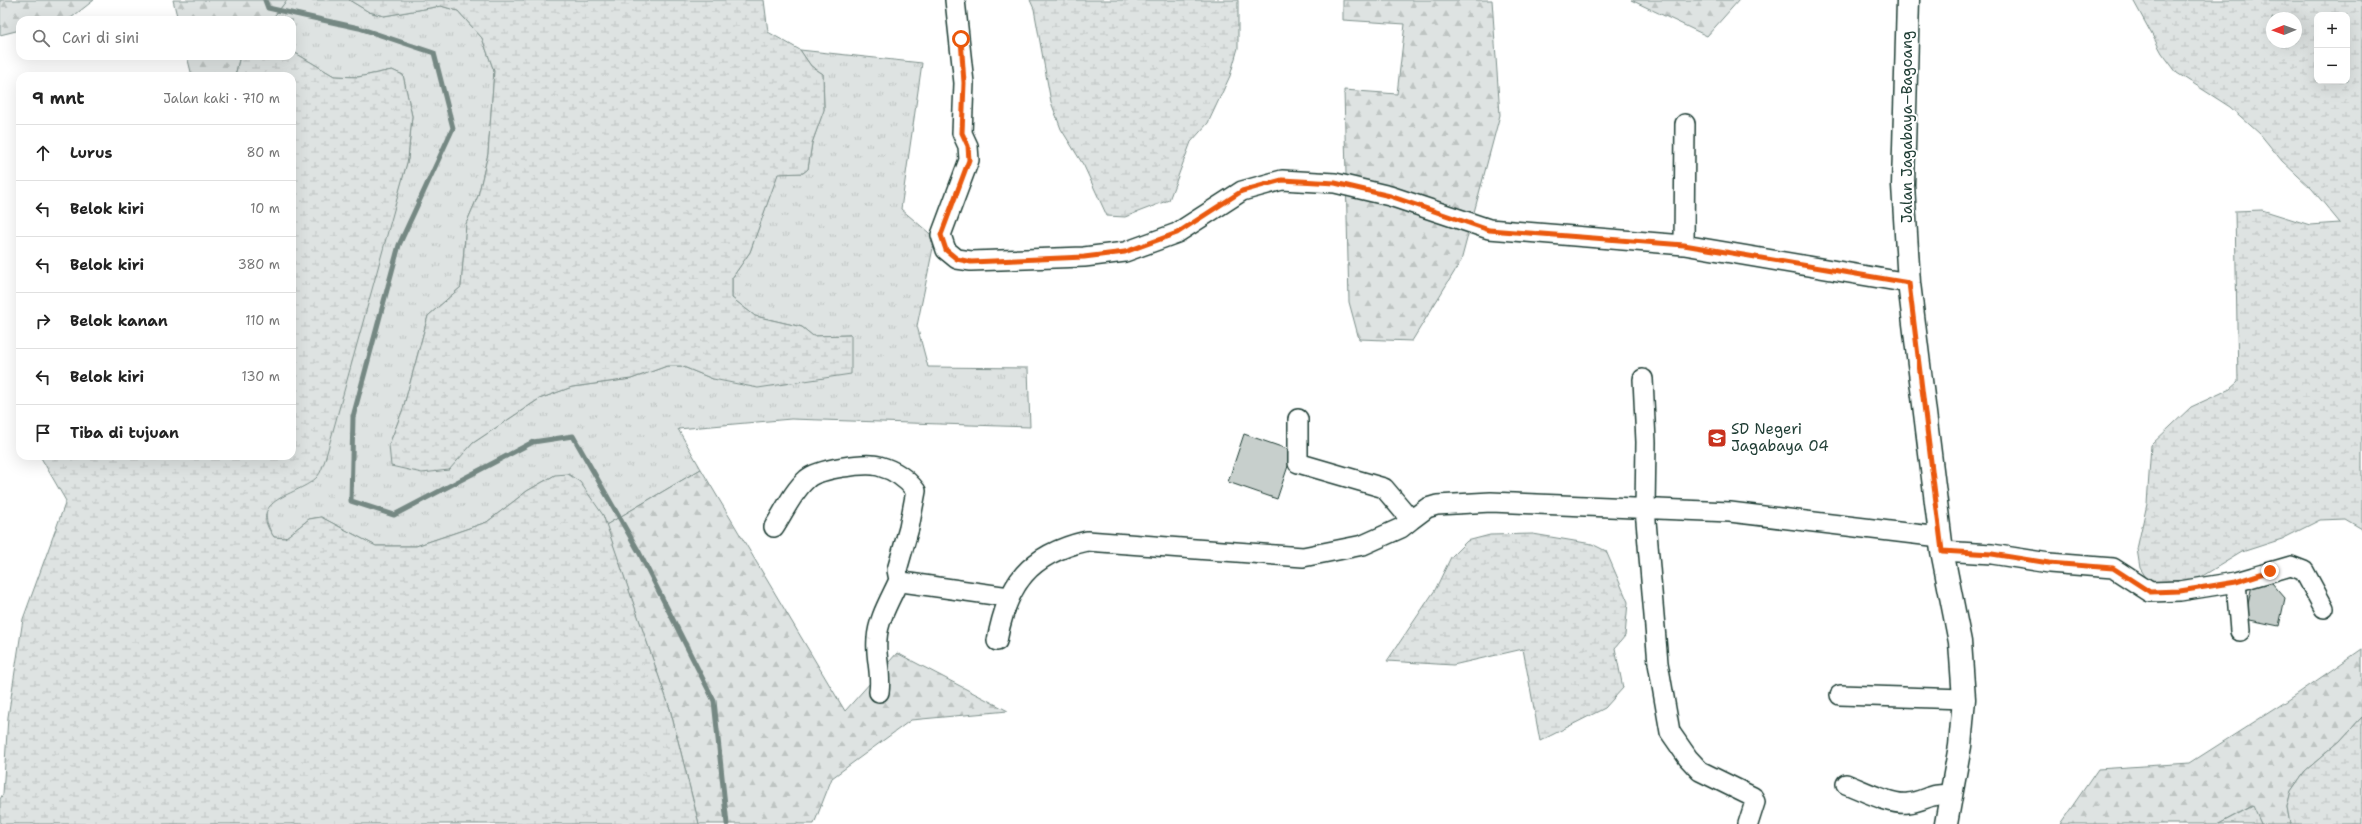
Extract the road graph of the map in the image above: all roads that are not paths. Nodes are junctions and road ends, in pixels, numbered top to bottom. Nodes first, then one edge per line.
1 (955, 0) edge
2 (1908, 0) edge
3 (1685, 124) dead end
4 (1684, 245) junction
5 (1909, 283) junction
6 (1642, 379) dead end
7 (1298, 419) dead end
8 (1645, 509) junction
9 (1411, 520) junction
10 (774, 527) dead end
11 (1941, 544) junction
12 (899, 580) junction
13 (2236, 582) junction
14 (1009, 597) junction
15 (2324, 608) dead end
16 (2240, 631) dead end
17 (997, 641) dead end
18 (879, 692) dead end
19 (1840, 695) dead end
20 (1964, 700) junction
21 (1846, 784) dead end
22 (1952, 795) junction
23 (1748, 824) edge
24 (1946, 824) edge

1 - 4 street
2 - 5 street, Jalan Jagabaya–Bagoang
3 - 4 street
4 - 5 street
5 - 11 street, Jalan Jagabaya–Bagoang
6 - 8 street
7 - 9 street
8 - 9 street
8 - 11 street
8 - 23 street
9 - 14 street
10 - 12 street
11 - 13 street
11 - 20 street, Jalan Jagabaya–Bagoang
12 - 14 street
12 - 18 street
13 - 15 street
13 - 16 street
14 - 17 street
19 - 20 street
20 - 22 street, Jalan Jagabaya–Bagoang
21 - 22 street
22 - 24 street, Jalan Jagabaya–Bagoang

